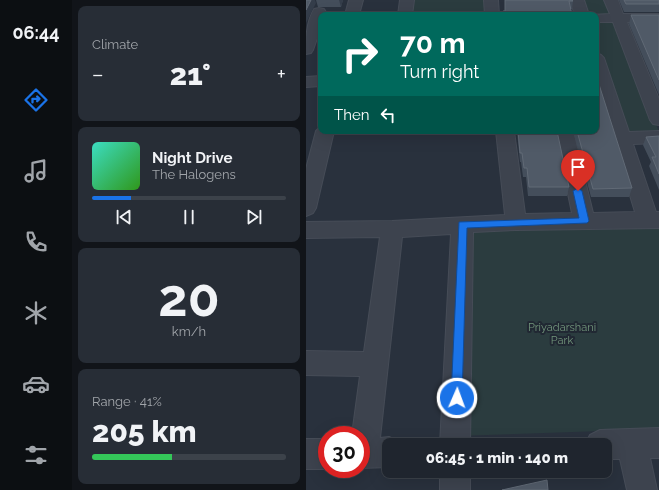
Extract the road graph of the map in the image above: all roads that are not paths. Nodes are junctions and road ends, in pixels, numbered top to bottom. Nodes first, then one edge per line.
1 (356, 0) edge
2 (407, 0) edge
3 (491, 0) edge
4 (577, 0) edge
5 (611, 0) edge
6 (353, 12) edge
7 (405, 12) edge
8 (492, 12) edge
9 (581, 12) edge
10 (318, 15) edge
11 (599, 18) edge
12 (618, 18) junction
13 (658, 19) edge
14 (306, 50) edge
15 (599, 67) edge
16 (318, 81) edge
17 (306, 82) edge
18 (659, 120) edge
19 (323, 134) edge
20 (504, 134) edge
21 (565, 134) edge
22 (659, 137) edge
23 (622, 138) junction
24 (306, 208) edge
25 (654, 220) edge
26 (584, 221) junction
27 (516, 222) junction
28 (462, 225) junction
29 (392, 229) junction
30 (306, 230) edge
31 (306, 363) edge
32 (375, 364) junction
33 (455, 438) edge
34 (645, 444) edge
35 (612, 445) edge
36 (371, 452) edge
37 (306, 454) edge
38 (318, 454) edge
39 (455, 478) edge
40 (456, 490) edge
41 (642, 490) edge

1 - 6 street
2 - 7 street
3 - 8 street
4 - 9 street
5 - 12 street
10 - 14 street
11 - 12 street
12 - 13 street
12 - 18 street
15 - 23 street
16 - 17 street
19 - 24 street
20 - 27 street
21 - 26 street
22 - 23 street
23 - 25 street
25 - 26 street
26 - 27 street
27 - 28 street
28 - 29 street
28 - 33 street
29 - 30 street
29 - 32 street
31 - 32 street
32 - 36 street
34 - 35 street
34 - 41 street
37 - 38 street
39 - 40 street

